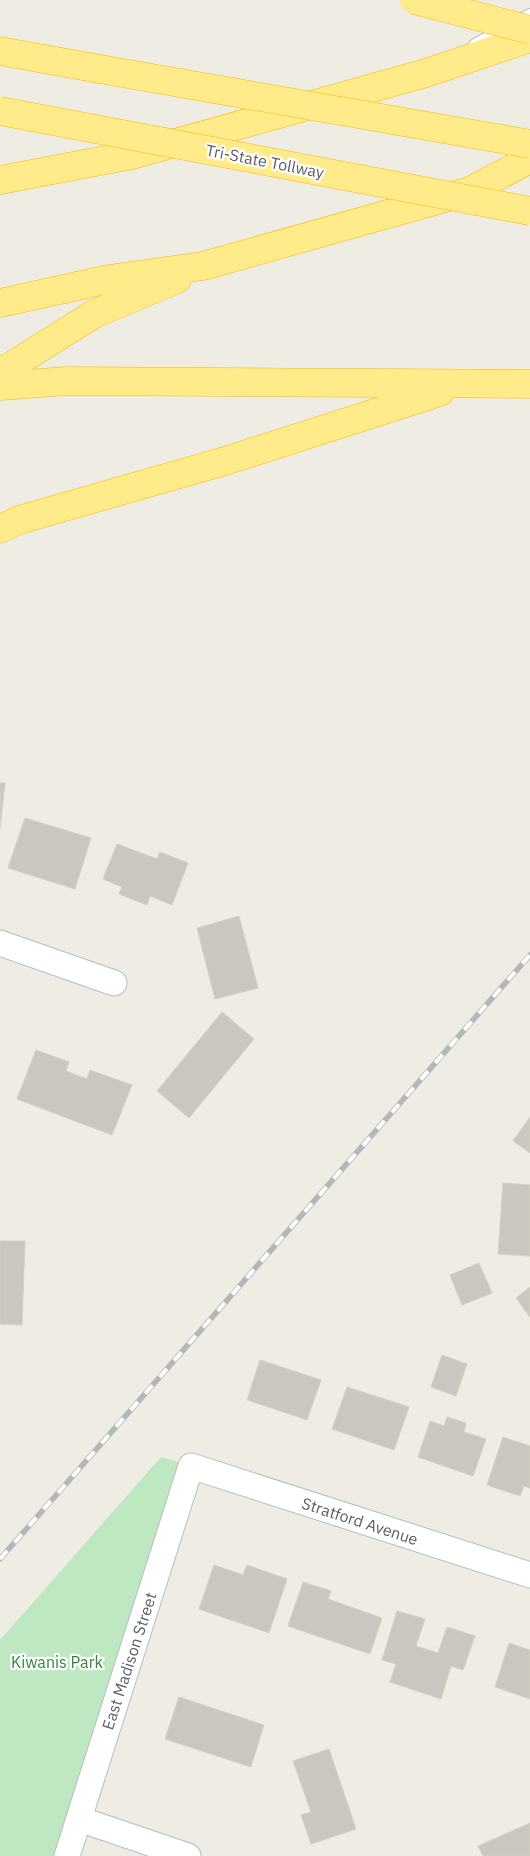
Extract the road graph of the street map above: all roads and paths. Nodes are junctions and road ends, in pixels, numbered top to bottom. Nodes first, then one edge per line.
1 (414, 0) edge
2 (530, 14) edge
3 (530, 30) edge
4 (530, 38) edge
5 (0, 51) edge
6 (426, 73) junction
7 (0, 111) edge
8 (530, 144) edge
9 (530, 159) edge
10 (0, 180) edge
11 (530, 211) edge
12 (203, 266) junction
13 (0, 303) edge
14 (0, 373) edge
15 (464, 384) junction
16 (530, 384) edge
17 (0, 386) edge
18 (0, 529) edge
19 (0, 943) edge
20 (114, 983) dead end
21 (191, 1466) joint
22 (530, 1575) edge
23 (79, 1819) junction
24 (67, 1856) edge
25 (188, 1856) edge

1 - 3 highway, bridge
2 - 6 lane
4 - 6 highway
5 - 8 highway, bridge
6 - 10 highway
7 - 11 highway, Tri-State Tollway, bridge
9 - 12 highway
12 - 13 highway
12 - 14 highway
15 - 16 highway
15 - 17 highway
15 - 18 highway
19 - 20 street
21 - 22 street, Stratford Avenue
21 - 23 street, East Madison Street
23 - 24 street, East Madison Street
23 - 25 street

